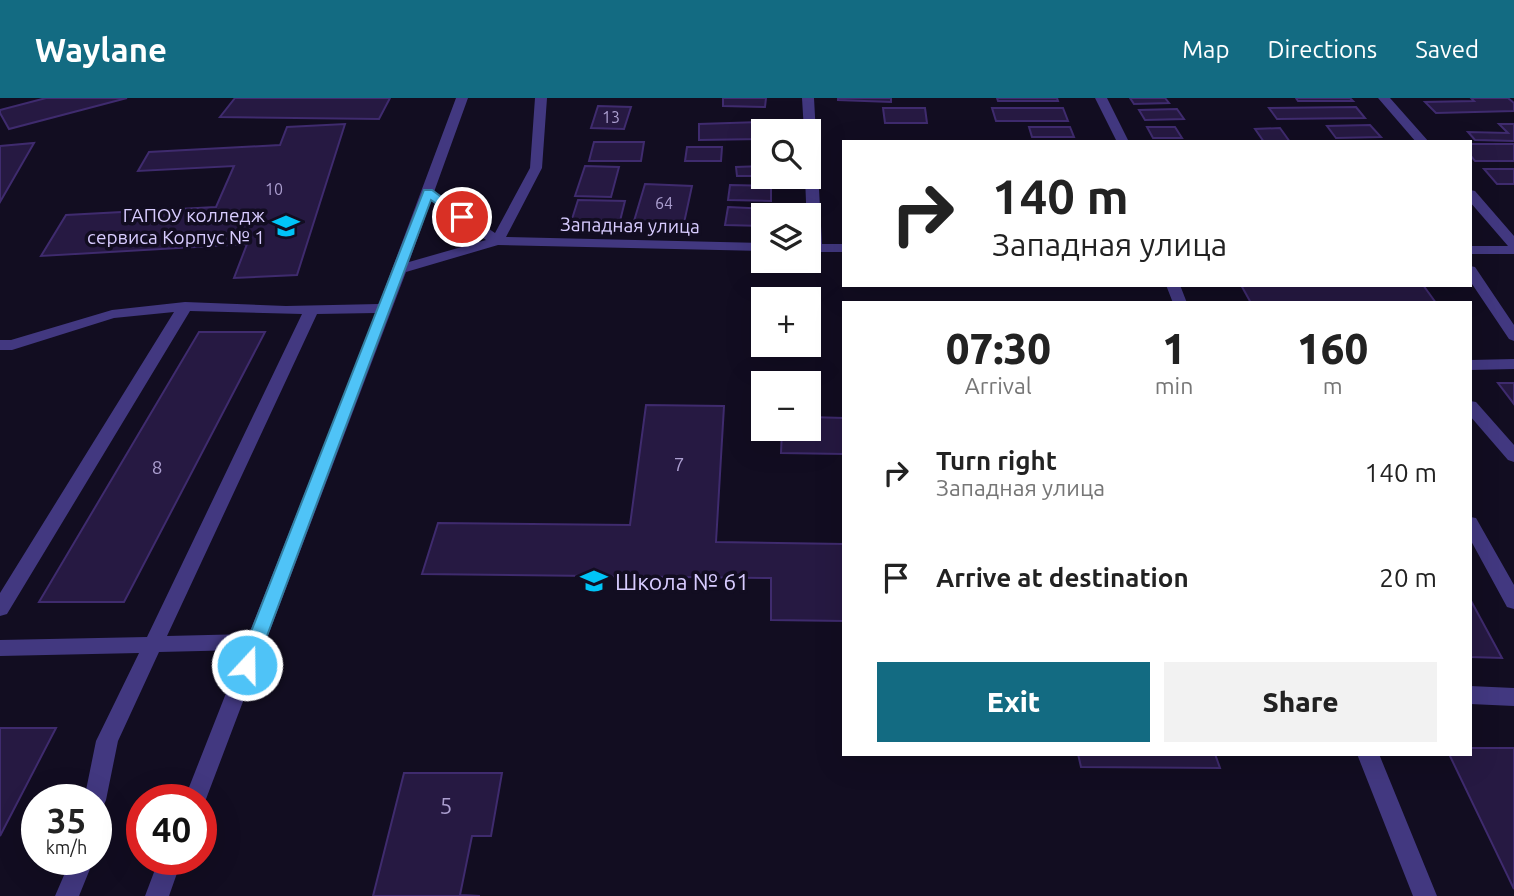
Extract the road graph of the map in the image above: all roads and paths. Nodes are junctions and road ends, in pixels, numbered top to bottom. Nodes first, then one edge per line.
1 (463, 98) edge
2 (541, 98) edge
3 (808, 98) edge
4 (1101, 98) edge
5 (1384, 98) edge
6 (1122, 140) edge
7 (1421, 140) edge
8 (428, 192) junction
9 (1472, 196) edge
10 (811, 203) edge
11 (496, 241) junction
12 (1514, 244) edge
13 (751, 247) edge
14 (821, 248) edge
15 (842, 248) edge
16 (1472, 250) edge
17 (1514, 250) edge
18 (400, 269) junction
19 (1472, 273) edge
20 (185, 306) junction
21 (385, 308) junction
22 (312, 309) junction
23 (1514, 336) edge
24 (0, 345) edge
25 (1514, 364) edge
26 (1472, 365) edge
27 (1472, 408) edge
28 (1514, 456) edge
29 (1472, 527) edge
30 (1514, 602) edge
31 (0, 608) edge
32 (256, 642) junction
33 (154, 644) junction
34 (0, 648) edge
35 (1472, 695) edge
36 (1514, 697) edge
37 (1369, 756) edge
38 (98, 784) edge
39 (201, 784) edge
40 (76, 875) edge
41 (166, 875) edge
42 (67, 896) edge
43 (157, 896) edge
44 (1425, 896) edge

1 - 8 street
2 - 11 street
3 - 10 street
4 - 6 street
5 - 7 street
8 - 11 street
8 - 18 street
9 - 12 street
11 - 13 street, Западная улица
11 - 18 street, Западная улица
14 - 15 street
16 - 17 street
18 - 21 street
19 - 23 street
20 - 22 street
20 - 24 street
20 - 31 street
21 - 22 street
21 - 32 street
22 - 33 street
25 - 26 street
27 - 28 street
29 - 30 street
32 - 33 street
32 - 39 street
33 - 34 street
33 - 38 street
35 - 36 street
37 - 44 street
40 - 42 street
41 - 43 street

